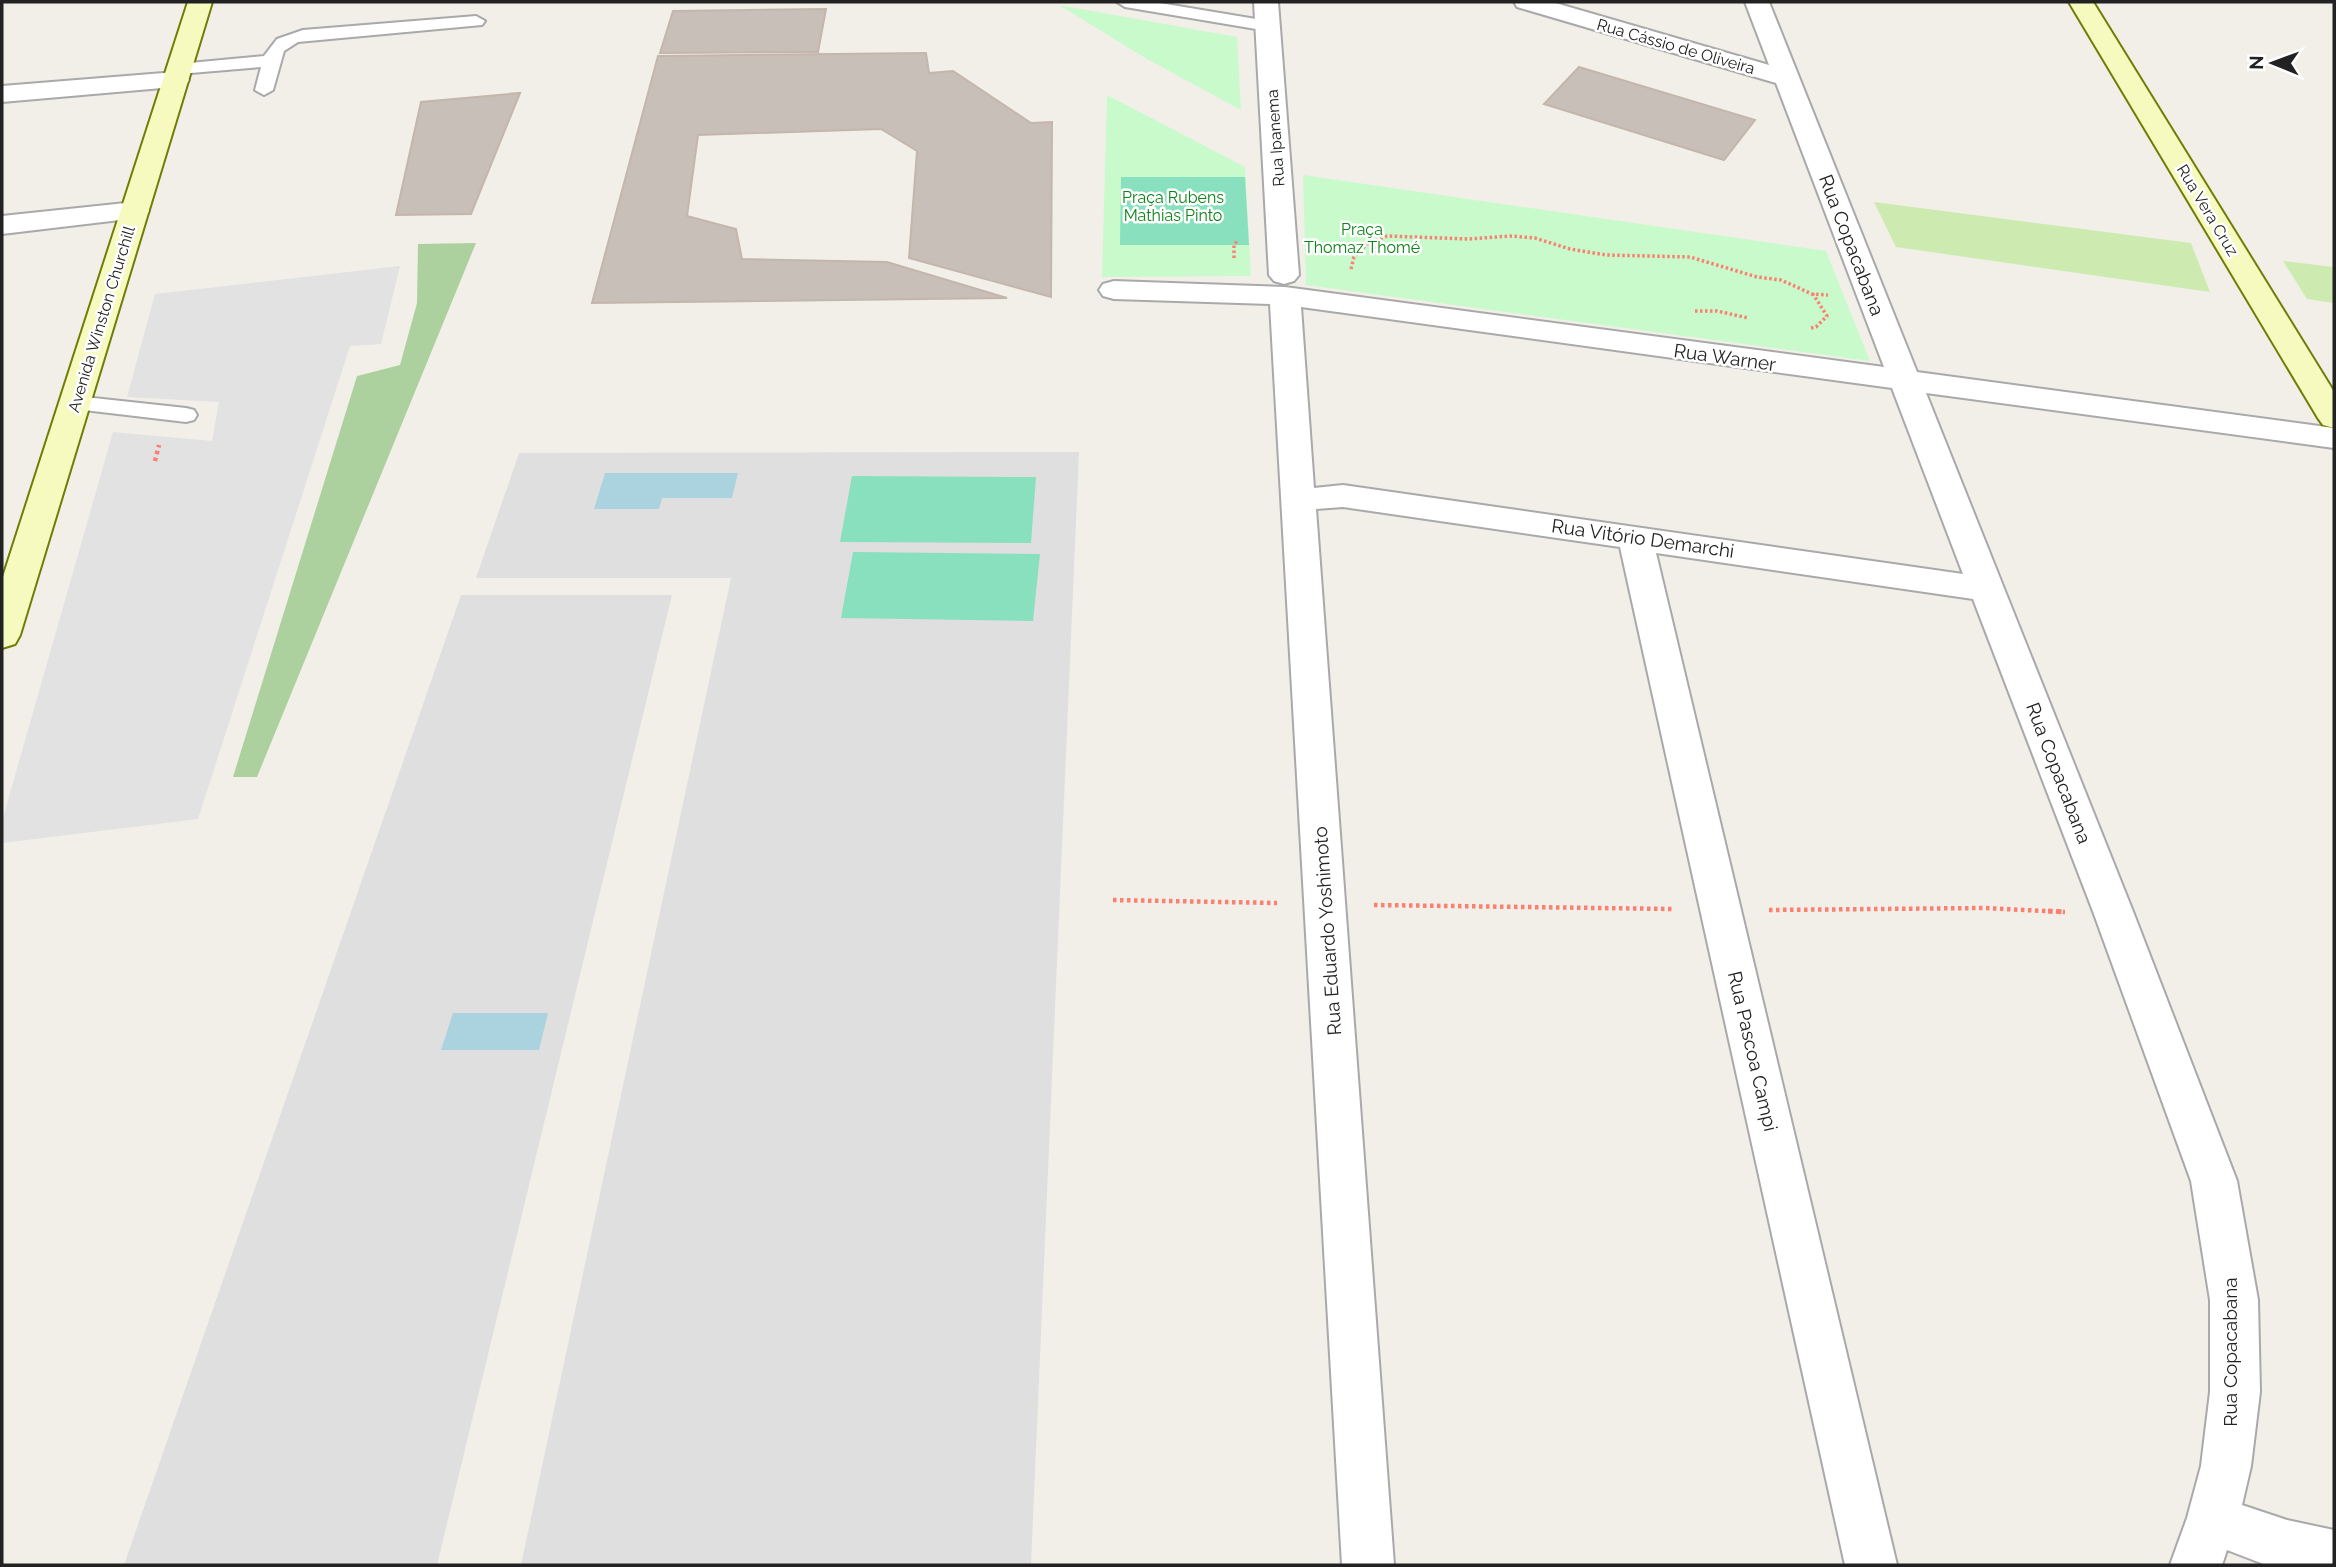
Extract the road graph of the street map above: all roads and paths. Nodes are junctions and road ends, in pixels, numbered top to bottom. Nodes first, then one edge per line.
1 (200, 2) edge
2 (1125, 2) edge
3 (1526, 2) edge
4 (1757, 2) edge
5 (2081, 2) edge
6 (1267, 14) edge
7 (476, 21) dead end
8 (272, 61) junction
9 (177, 75) junction
10 (1786, 78) junction
11 (264, 90) dead end
12 (2, 94) edge
13 (135, 211) junction
14 (2, 225) edge
15 (1285, 285) junction
16 (1114, 290) dead end
17 (1873, 299) junction
18 (1344, 304) junction
19 (1905, 381) junction
20 (75, 403) junction
21 (186, 415) dead end
22 (2334, 418) edge
23 (2334, 438) edge
24 (1298, 500) junction
25 (1635, 537) junction
26 (1987, 589) junction
27 (2, 635) edge
28 (1113, 900) dead end
29 (1325, 904) junction
30 (1721, 910) junction
31 (2115, 914) junction
32 (2213, 1518) junction
33 (2334, 1556) edge
34 (1368, 1565) edge
35 (1871, 1565) edge
36 (2196, 1565) edge

1 - 9 main road, Avenida Winston Churchill
2 - 6 lane
3 - 10 street, Rua Cássio de Oliveira
4 - 10 street, Rua Copacabana
5 - 22 main road, Rua Vera Cruz
6 - 15 street, Rua Ipanema
7 - 8 lane
8 - 9 lane
8 - 11 lane
9 - 12 street
9 - 13 main road, Avenida Winston Churchill
10 - 17 street, Rua Copacabana
13 - 14 street
13 - 20 main road, Avenida Winston Churchill
15 - 16 street, Rua Warner
15 - 18 street, Rua Warner
15 - 24 street, Rua Eduardo Yoshimoto
17 - 18 path
17 - 19 street, Rua Copacabana
18 - 19 street, Rua Warner
19 - 23 street, Rua Warner
19 - 26 street, Rua Copacabana
20 - 21 lane
20 - 27 main road, Avenida Winston Churchill
24 - 25 street, Rua Vitório Demarchi
24 - 29 street, Rua Eduardo Yoshimoto
25 - 26 street, Rua Vitório Demarchi
25 - 30 street, Rua Pascoa Campi
26 - 31 street, Rua Copacabana
28 - 29 path
29 - 30 path
29 - 34 street, Rua Eduardo Yoshimoto
30 - 31 path
30 - 35 street, Rua Pascoa Campi
31 - 32 street, Rua Copacabana
32 - 33 street
32 - 36 street, Rua Copacabana

